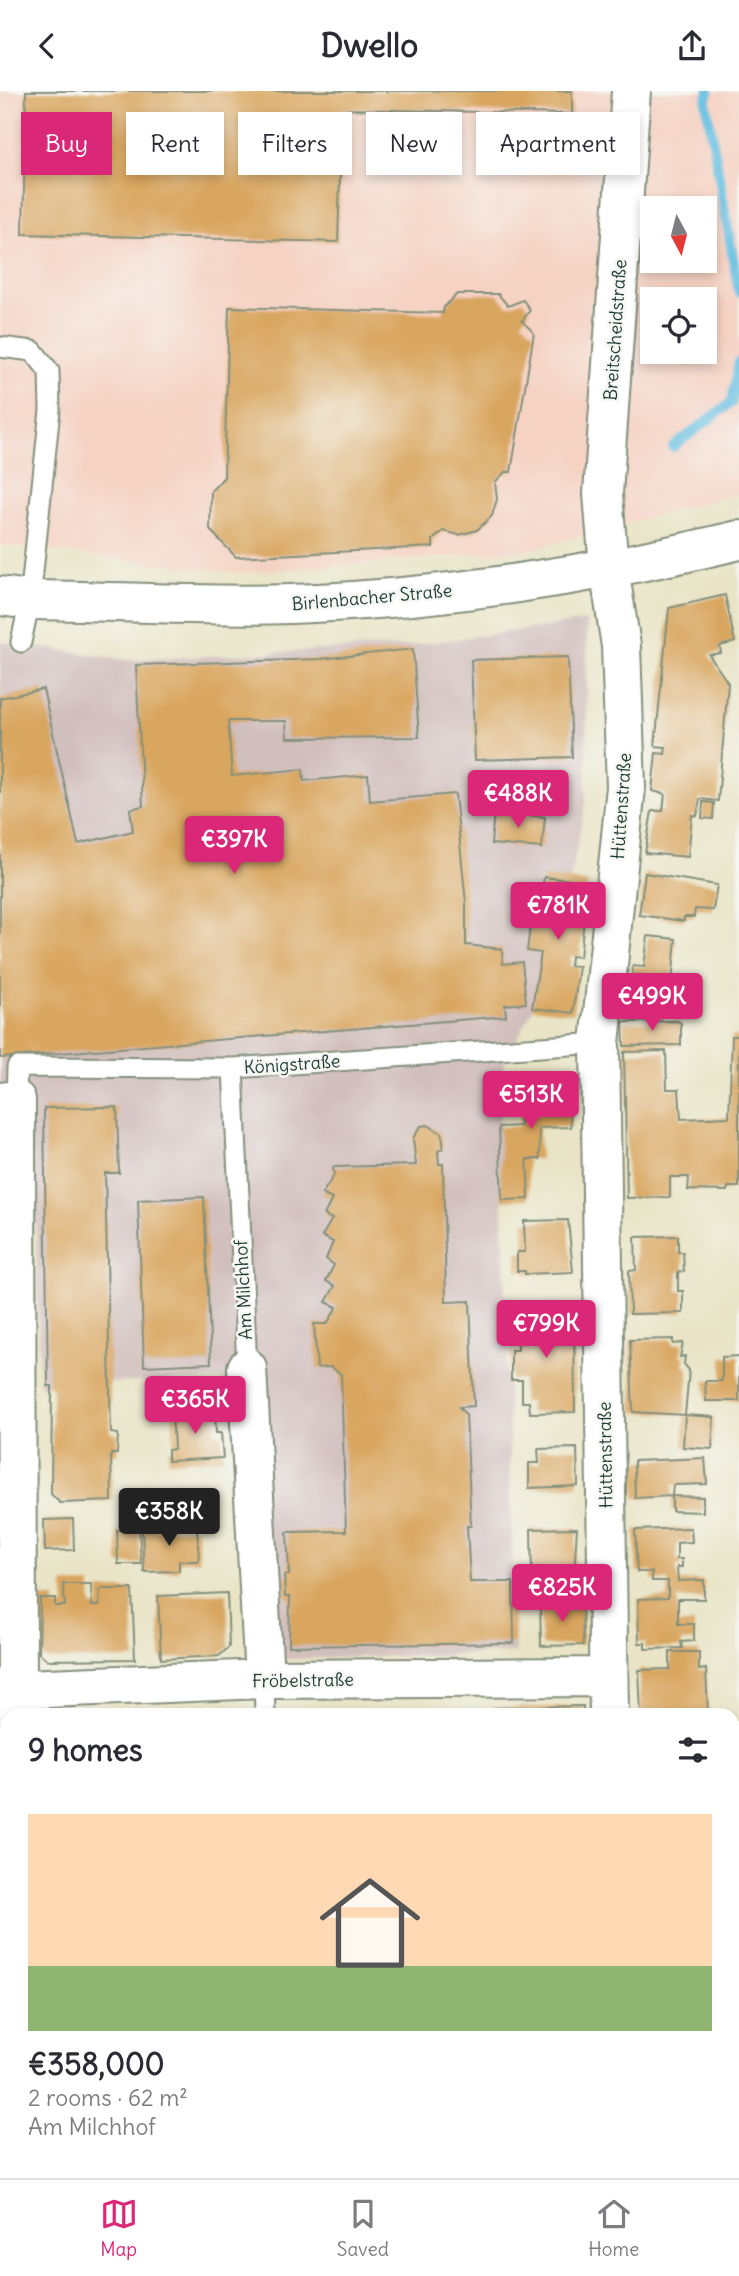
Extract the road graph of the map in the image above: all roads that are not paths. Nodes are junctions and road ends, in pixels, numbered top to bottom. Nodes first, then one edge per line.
1 (631, 91) edge
2 (629, 112) edge
3 (625, 175) edge
4 (0, 347) edge
5 (739, 540) edge
6 (608, 568) junction
7 (15, 598) edge
8 (21, 642) dead end
9 (600, 1043) junction
10 (233, 1068) junction
11 (8, 1101) edge
12 (247, 1368) joint
13 (607, 1678) junction
14 (264, 1697) edge
15 (11, 1698) edge
16 (609, 1708) edge

1 - 2 street, Breitscheidstraße
3 - 6 street, Breitscheidstraße
4 - 7 lane
5 - 6 street, Birlenbacher Straße
6 - 7 street, Birlenbacher Straße
6 - 9 street, Hüttenstraße
7 - 8 lane
9 - 10 lane, Königstraße
9 - 13 street, Hüttenstraße
10 - 11 lane, Königstraße
10 - 12 lane, Am Milchhof
11 - 15 street, Königstraße
12 - 14 street, Am Milchhof
13 - 14 street, Fröbelstraße
13 - 16 street, Hüttenstraße
14 - 15 street, Fröbelstraße

